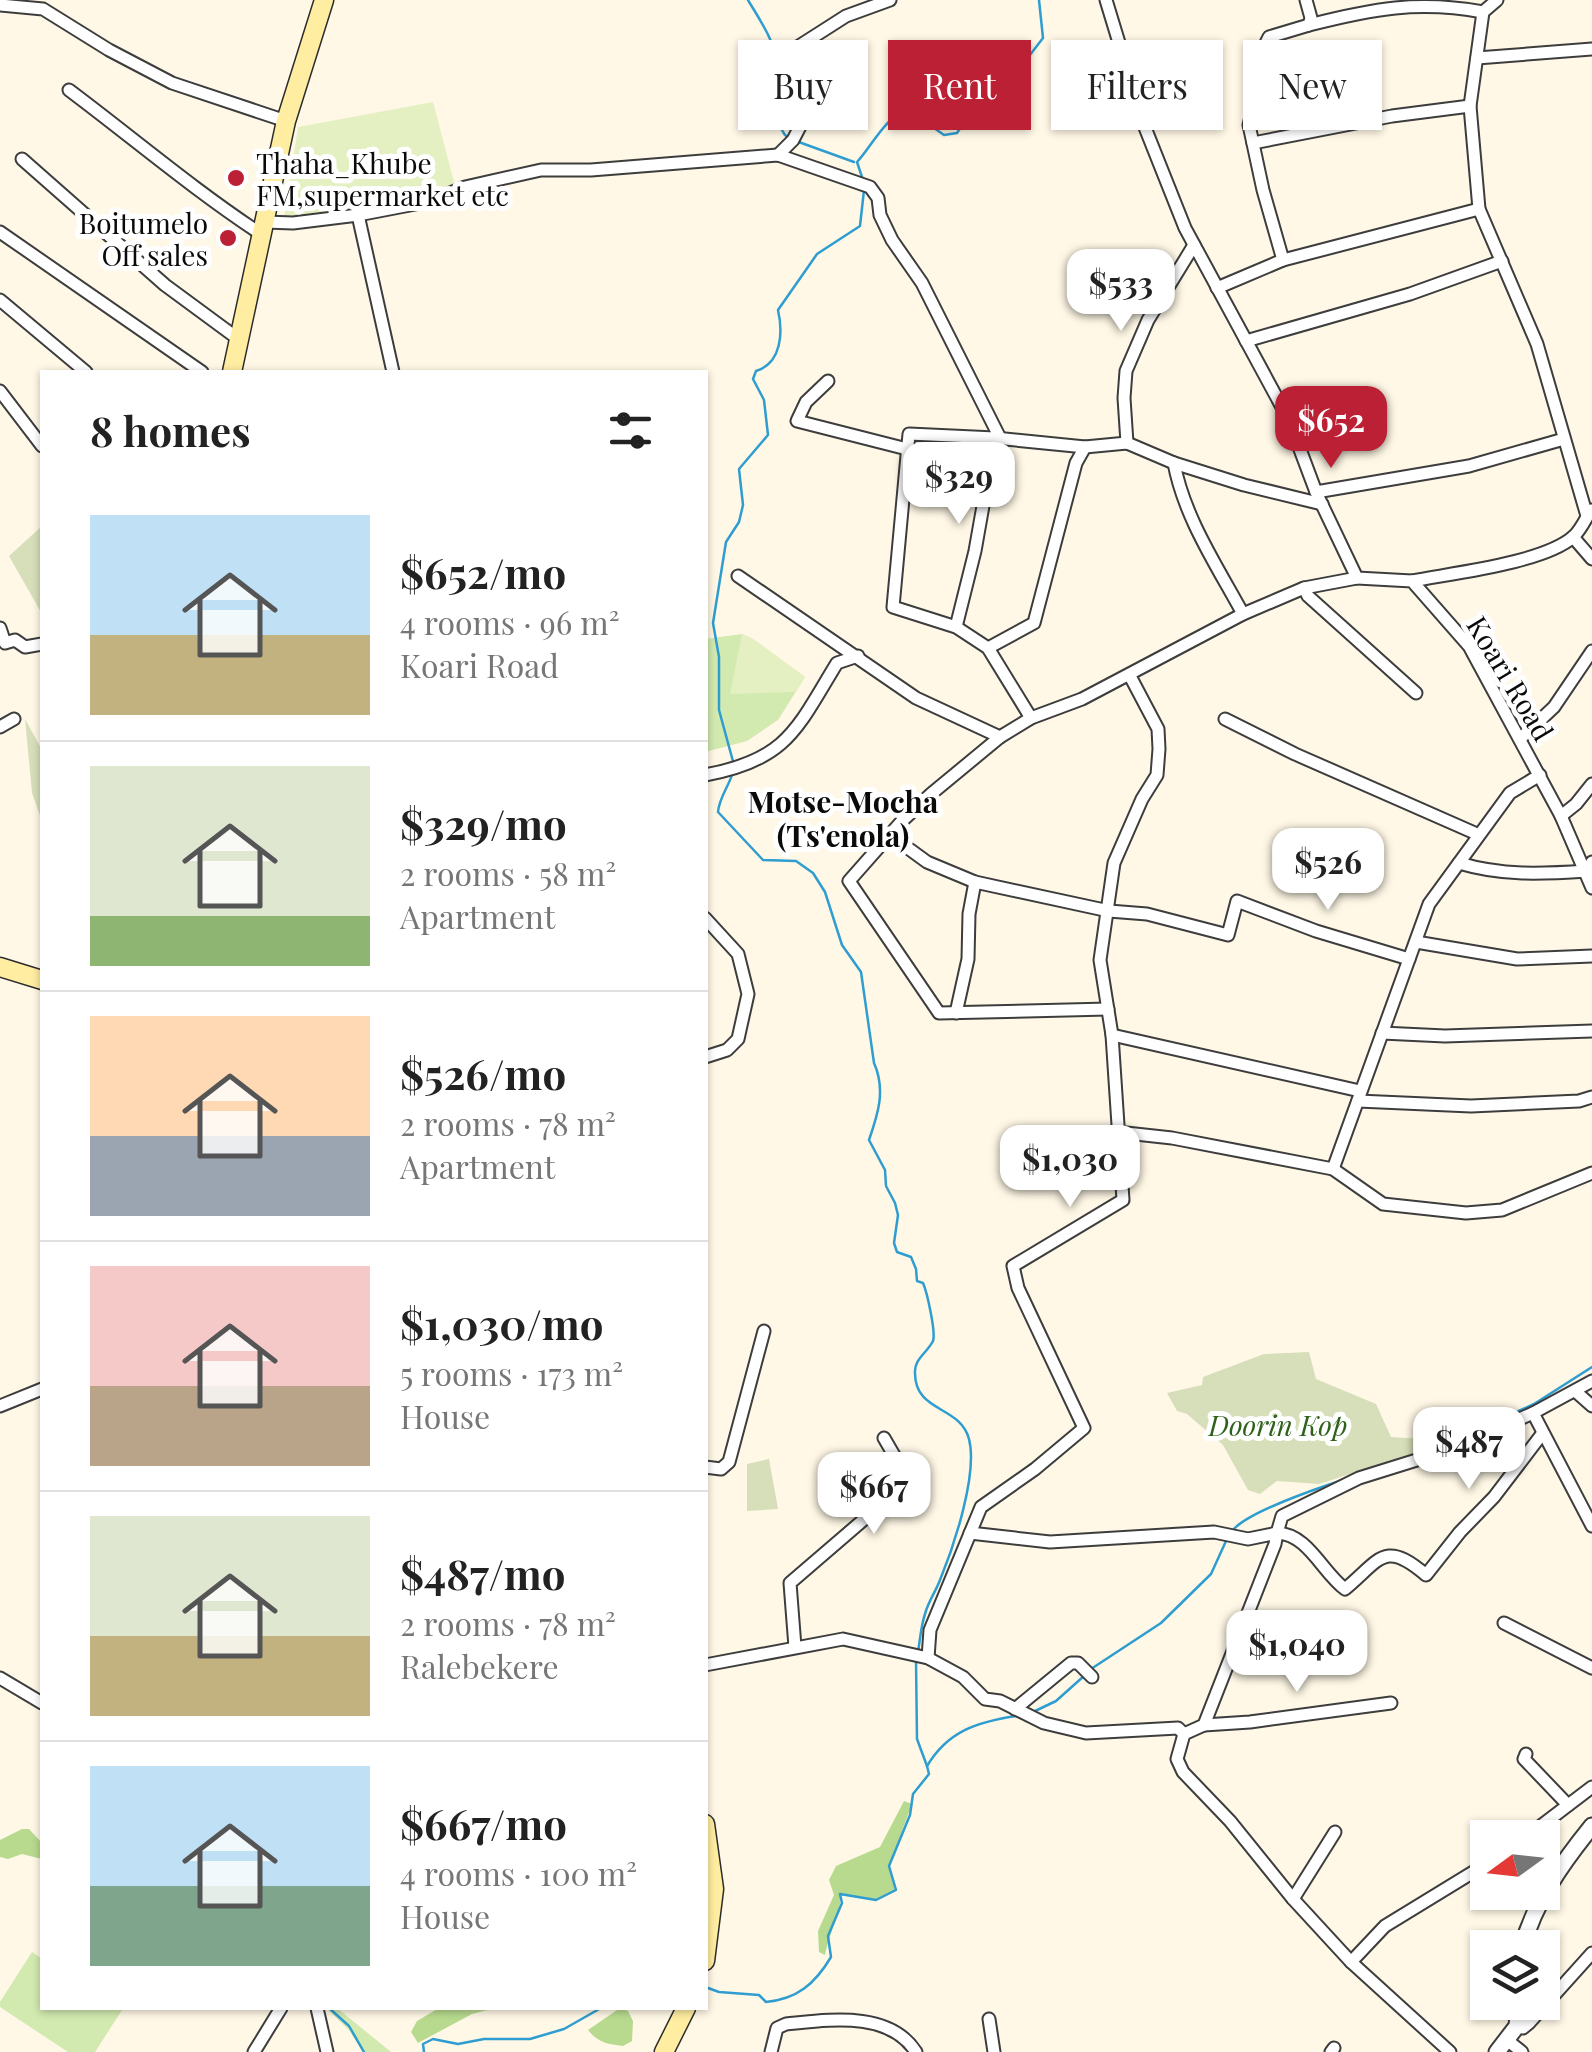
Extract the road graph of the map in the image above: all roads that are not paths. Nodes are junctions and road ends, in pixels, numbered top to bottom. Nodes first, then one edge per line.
1 (324, 0) edge
2 (890, 0) edge
3 (1106, 0) edge
4 (1306, 0) edge
5 (1496, 0) edge
6 (0, 5) edge
7 (39, 5) edge
8 (1484, 12) junction
9 (1308, 25) junction
10 (1592, 49) edge
11 (1476, 58) junction
12 (69, 90) dead end
13 (1470, 106) junction
14 (286, 122) junction
15 (1253, 143) junction
16 (778, 155) junction
17 (22, 159) dead end
18 (1479, 208) junction
19 (358, 215) junction
20 (263, 228) junction
21 (0, 232) edge
22 (1194, 245) junction
23 (1283, 260) junction
24 (1502, 261) junction
25 (1217, 288) junction
26 (0, 300) edge
27 (1246, 340) junction
28 (241, 341) junction
29 (84, 370) edge
30 (199, 370) edge
31 (233, 370) edge
32 (393, 370) edge
33 (828, 381) dead end
34 (0, 392) edge
35 (997, 438) junction
36 (1564, 439) junction
37 (40, 443) edge
38 (1127, 443) junction
39 (908, 448) junction
40 (1085, 448) junction
41 (1174, 463) junction
42 (1319, 498) junction
43 (1590, 513) edge
44 (1574, 537) junction
45 (1592, 559) edge
46 (738, 576) dead end
47 (1357, 578) junction
48 (1412, 581) junction
49 (1304, 588) junction
50 (1243, 614) junction
51 (956, 627) junction
52 (0, 628) edge
53 (40, 644) edge
54 (988, 648) junction
55 (1592, 651) edge
56 (858, 656) junction
57 (1130, 676) junction
58 (1416, 693) dead end
59 (1031, 718) junction
60 (1225, 719) dead end
61 (14, 720) dead end
62 (0, 728) edge
63 (1000, 737) junction
64 (1520, 738) junction
65 (708, 774) edge
66 (1540, 775) junction
67 (1592, 784) edge
68 (1562, 816) junction
69 (890, 834) junction
70 (1478, 834) junction
71 (1459, 863) junction
72 (1589, 867) edge
73 (975, 882) junction
74 (1592, 888) edge
75 (1109, 911) junction
76 (708, 921) edge
77 (1416, 942) junction
78 (1592, 956) edge
79 (1408, 958) junction
80 (0, 968) edge
81 (40, 979) edge
82 (1108, 1008) junction
83 (956, 1012) junction
84 (1592, 1031) edge
85 (1382, 1032) junction
86 (1112, 1035) junction
87 (708, 1056) edge
88 (1359, 1096) junction
89 (1592, 1097) edge
90 (1117, 1132) junction
91 (1333, 1169) junction
92 (1592, 1173) edge
93 (764, 1332) dead end
94 (1592, 1380) edge
95 (40, 1391) edge
96 (1575, 1391) junction
97 (0, 1406) edge
98 (1592, 1406) edge
99 (1533, 1413) junction
100 (1542, 1434) junction
101 (884, 1438) dead end
102 (708, 1467) edge
103 (1592, 1526) edge
104 (1277, 1532) junction
105 (970, 1533) junction
106 (1504, 1623) dead end
107 (794, 1648) junction
108 (919, 1655) junction
109 (708, 1664) edge
110 (1592, 1668) edge
111 (1092, 1677) dead end
112 (0, 1678) edge
113 (40, 1702) edge
114 (1391, 1703) dead end
115 (1015, 1709) junction
116 (1204, 1725) junction
117 (1184, 1734) junction
118 (1526, 1754) dead end
119 (1592, 1787) edge
120 (1568, 1805) junction
121 (1548, 1820) edge
122 (1592, 1826) edge
123 (1335, 1832) dead end
124 (708, 1846) edge
125 (1470, 1874) edge
126 (1293, 1898) junction
127 (1529, 1930) edge
128 (708, 1938) edge
129 (1592, 1953) edge
130 (1351, 1962) junction
131 (280, 2010) edge
132 (318, 2010) edge
133 (685, 2010) edge
134 (989, 2019) dead end
135 (1516, 2020) edge
136 (1516, 2026) junction
137 (1502, 2046) edge
138 (254, 2052) edge
139 (328, 2052) edge
140 (664, 2052) edge
141 (771, 2052) edge
142 (916, 2052) edge
143 (994, 2052) edge
144 (1450, 2052) edge
145 (1522, 2052) edge

1 - 14 main road
2 - 16 street
3 - 22 street
4 - 9 street
5 - 8 street
6 - 7 street
7 - 14 street
8 - 9 street
8 - 11 street
9 - 15 street
10 - 11 street
11 - 13 street
12 - 20 street
13 - 15 street
13 - 18 street
14 - 20 main road
15 - 23 street
16 - 19 street
16 - 35 street
17 - 28 street
18 - 23 street
18 - 24 street
19 - 20 street
19 - 32 street
20 - 28 main road
21 - 30 street
22 - 25 street
22 - 38 street
23 - 25 street
24 - 27 street
24 - 36 street
25 - 27 street
26 - 29 street
27 - 42 street
28 - 31 main road
33 - 39 street
34 - 37 street
35 - 39 street
35 - 40 street
35 - 51 street
36 - 42 street
36 - 43 street
38 - 40 street
38 - 41 street
39 - 51 street
40 - 54 street
41 - 42 street
41 - 50 street
42 - 47 street
43 - 44 street
44 - 45 street
44 - 48 street
46 - 56 street
47 - 48 street
47 - 49 street
48 - 64 street, Koari Road
49 - 50 street
49 - 58 street
50 - 57 street
51 - 54 street
52 - 53 street
54 - 59 street
55 - 64 street
56 - 63 street
56 - 65 street
57 - 59 street
57 - 75 street
59 - 63 street
60 - 70 street
61 - 62 street
63 - 69 street
64 - 66 street, Koari Road
66 - 68 street, Koari Road
66 - 70 street
67 - 68 street
68 - 72 street, Koari Road
69 - 73 street
69 - 83 street
70 - 71 street
71 - 72 street
71 - 77 street
72 - 74 street, Koari Road
73 - 75 street
73 - 83 street
75 - 79 street
75 - 82 street
76 - 87 street
77 - 78 street
77 - 79 street
79 - 85 street
80 - 81 main road
82 - 83 street
82 - 86 street
84 - 85 street
85 - 88 street
86 - 88 street
86 - 90 street
88 - 89 street
88 - 91 street
90 - 91 street
90 - 105 street
91 - 92 street
93 - 102 street
94 - 96 street
95 - 97 street
96 - 98 street
96 - 99 street
99 - 100 street
99 - 104 street
100 - 103 street
100 - 104 street
101 - 107 street
104 - 105 street
104 - 116 street
105 - 108 street
106 - 110 street
107 - 108 street
107 - 109 street
108 - 115 street
111 - 115 street
112 - 113 street
114 - 116 street
115 - 117 street
116 - 117 street
117 - 126 street
118 - 120 street
119 - 120 street
120 - 121 street
122 - 127 street
123 - 126 street
124 - 128 main road
125 - 130 street
126 - 130 street
129 - 136 street
130 - 144 street
131 - 138 street
132 - 139 street
133 - 140 main road
134 - 143 street
135 - 136 street
136 - 137 street
137 - 145 street
141 - 142 street

